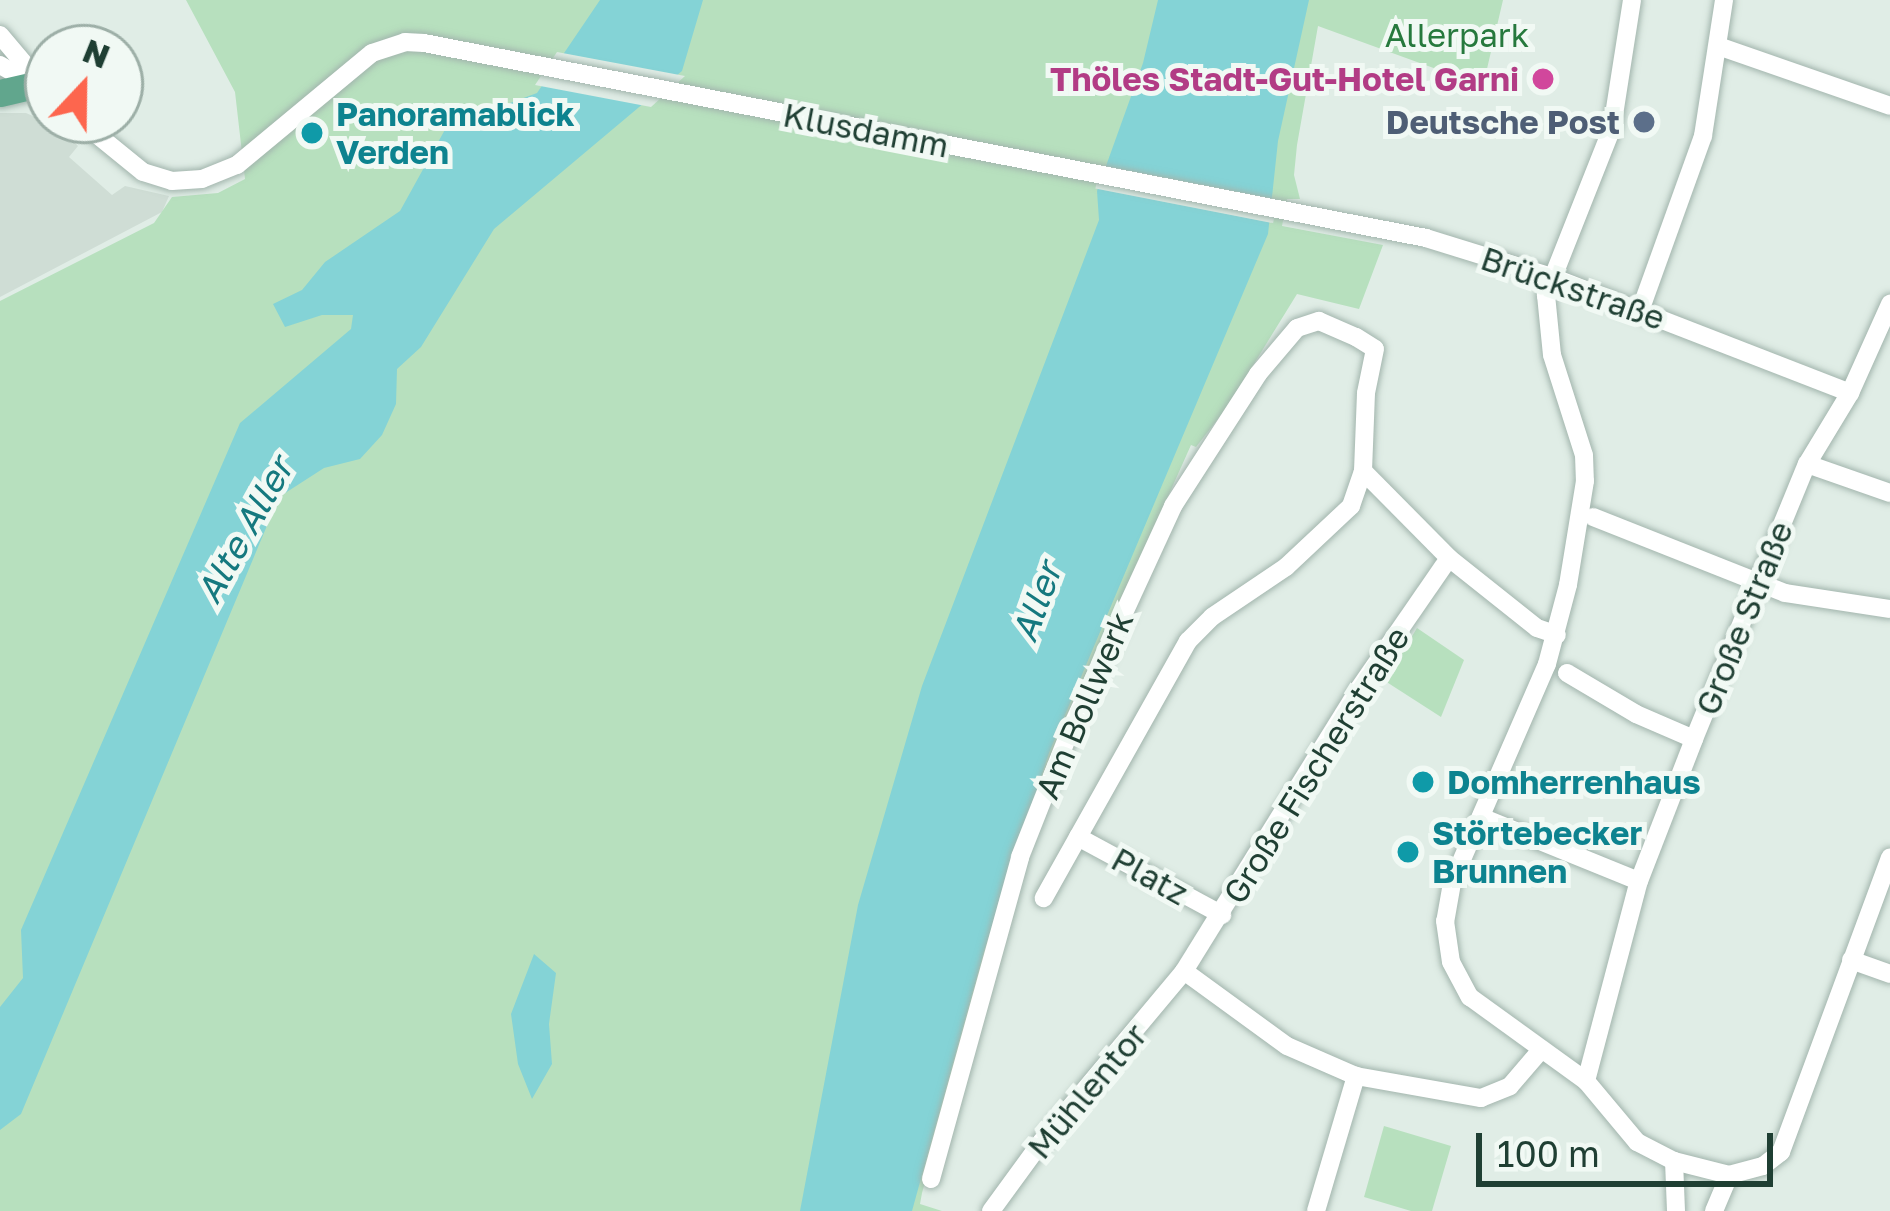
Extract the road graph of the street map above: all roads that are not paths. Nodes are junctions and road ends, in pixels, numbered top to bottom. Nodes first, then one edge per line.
1 (1632, 0) edge
2 (1724, 0) edge
3 (0, 34) edge
4 (1718, 46) junction
5 (24, 65) edge
6 (1890, 106) edge
7 (109, 144) edge
8 (1288, 214) joint
9 (1549, 276) junction
10 (1890, 304) edge
11 (1640, 311) junction
12 (1850, 393) junction
13 (1807, 464) junction
14 (1363, 471) junction
15 (1890, 493) edge
16 (1593, 517) dead end
17 (1449, 558) junction
18 (1757, 583) junction
19 (1890, 609) edge
20 (1557, 635) junction
21 (1567, 673) dead end
22 (1694, 739) junction
23 (1480, 817) junction
24 (1078, 837) junction
25 (1890, 857) edge
26 (1639, 881) junction
27 (1044, 898) dead end
28 (1222, 916) junction
29 (1851, 960) junction
30 (1184, 971) junction
31 (1890, 974) edge
32 (1540, 1051) junction
33 (1356, 1076) junction
34 (1586, 1081) junction
35 (1674, 1160) junction
36 (1729, 1175) junction
37 (931, 1179) dead end
38 (991, 1211) edge
39 (1316, 1211) edge
40 (1676, 1211) edge
41 (1714, 1211) edge

1 - 9 street
2 - 4 street
3 - 5 street
4 - 6 street
4 - 11 street
7 - 8 street, Klusdamm
8 - 9 street, Brückstraße
9 - 11 street, Brückstraße
9 - 20 street
10 - 12 street, Große Straße
11 - 12 street, Brückstraße
12 - 13 street, Große Straße
13 - 15 street
13 - 18 street, Große Straße
14 - 17 street
14 - 24 street
14 - 37 street, Am Bollwerk
16 - 18 street
17 - 20 street
17 - 28 street, Große Fischerstraße
18 - 19 street
18 - 22 street, Große Straße
20 - 23 street
21 - 22 street
22 - 26 street, Große Straße
23 - 26 street
23 - 32 street
24 - 27 street
24 - 28 street, Platz
25 - 29 street
26 - 34 street, Große Straße
28 - 30 street, Große Fischerstraße
29 - 31 street
29 - 36 street
30 - 33 street
30 - 38 street, Mühlentor
32 - 33 street
32 - 34 street
33 - 39 street
34 - 35 street
35 - 36 street
35 - 40 street
36 - 41 street

